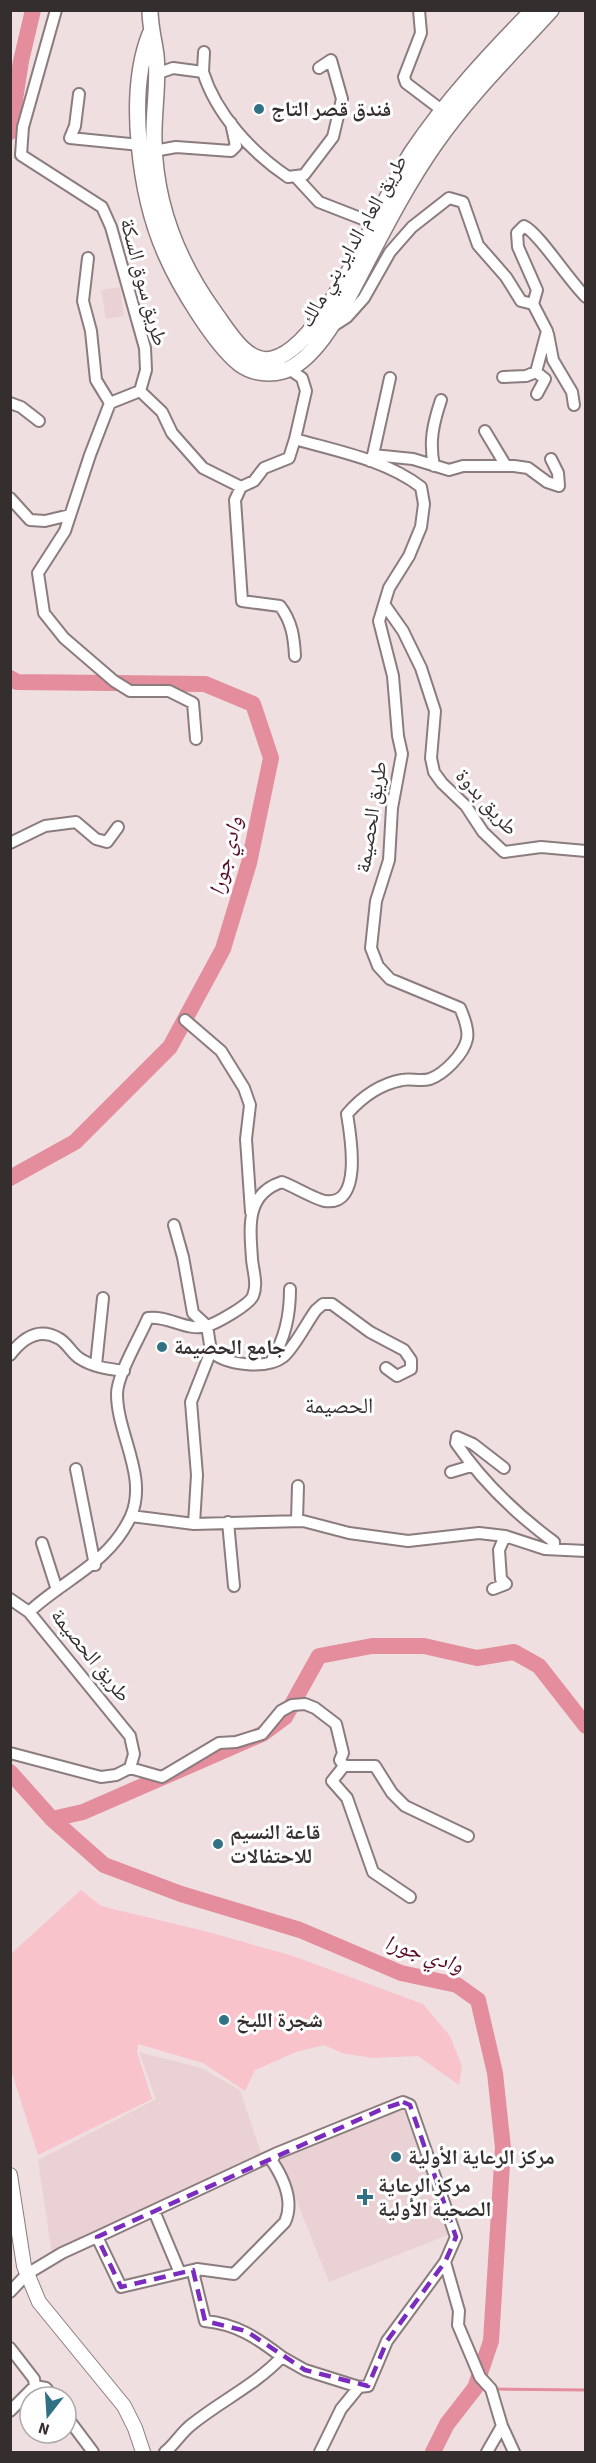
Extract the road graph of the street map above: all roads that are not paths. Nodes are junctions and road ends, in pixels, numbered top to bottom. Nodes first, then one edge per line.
1 (56, 10) edge
2 (150, 10) edge
3 (419, 10) edge
4 (533, 10) edge
5 (551, 10) edge
6 (150, 34) junction
7 (204, 52) dead end
8 (319, 68) dead end
9 (203, 72) junction
10 (156, 74) junction
11 (79, 94) dead end
12 (443, 111) junction
13 (230, 122) junction
14 (147, 148) junction
15 (295, 176) junction
16 (373, 223) junction
17 (88, 258) dead end
18 (585, 297) edge
19 (533, 304) junction
20 (332, 326) junction
21 (547, 331) junction
22 (279, 357) junction
23 (289, 369) junction
24 (536, 372) junction
25 (503, 377) dead end
26 (390, 378) dead end
27 (140, 390) junction
28 (537, 394) dead end
29 (441, 400) dead end
30 (10, 403) edge
31 (110, 403) junction
32 (574, 405) dead end
33 (39, 421) dead end
34 (484, 431) dead end
35 (295, 439) junction
36 (371, 458) junction
37 (551, 459) dead end
38 (434, 466) junction
39 (506, 466) junction
40 (241, 488) junction
41 (10, 498) edge
42 (70, 515) junction
43 (384, 604) junction
44 (295, 656) dead end
45 (196, 739) dead end
46 (118, 827) dead end
47 (10, 843) edge
48 (585, 851) edge
49 (185, 1020) dead end
50 (251, 1213) junction
51 (174, 1225) dead end
52 (290, 1289) dead end
53 (104, 1298) dead end
54 (207, 1326) junction
55 (211, 1351) junction
56 (10, 1355) edge
57 (270, 1362) junction
58 (96, 1365) junction
59 (386, 1368) dead end
60 (124, 1371) junction
61 (471, 1466) junction
62 (504, 1468) dead end
63 (76, 1469) dead end
64 (451, 1472) dead end
65 (298, 1486) dead end
66 (131, 1516) junction
67 (297, 1520) junction
68 (228, 1522) junction
69 (194, 1524) junction
70 (505, 1536) junction
71 (42, 1543) dead end
72 (554, 1550) junction
73 (585, 1551) edge
74 (95, 1565) junction
75 (234, 1586) dead end
76 (493, 1589) dead end
77 (57, 1590) junction
78 (10, 1599) edge
79 (29, 1612) junction
80 (15, 1754) edge
81 (344, 1766) junction
82 (130, 1768) junction
83 (468, 1836) dead end
84 (410, 1897) dead end
85 (276, 2154) junction
86 (10, 2175) edge
87 (154, 2211) junction
88 (97, 2237) junction
89 (445, 2262) junction
90 (197, 2270) junction
91 (180, 2273) junction
92 (27, 2274) junction
93 (10, 2292) edge
94 (10, 2348) edge
95 (282, 2357) junction
96 (35, 2385) edge
97 (359, 2387) junction
98 (502, 2426) junction
99 (78, 2432) edge
100 (93, 2452) edge
101 (143, 2452) edge
102 (165, 2452) edge
103 (321, 2452) edge
104 (487, 2452) edge
105 (514, 2452) edge

1 - 27 street, طريق سوق السكة
2 - 6 highway
3 - 12 street
4 - 12 highway, طريق العام الداير بني مالك
5 - 20 highway, طريق العام الداير بني مالك
6 - 10 highway
6 - 14 highway
7 - 9 street
8 - 15 street
9 - 10 street
9 - 13 street
10 - 14 highway
11 - 14 street
12 - 16 highway, طريق العام الداير بني مالك
13 - 14 street
13 - 15 street
14 - 22 highway
14 - 23 highway
15 - 16 street
16 - 22 highway, طريق العام الداير بني مالك
17 - 31 street
18 - 19 street
19 - 20 street
19 - 21 street
20 - 23 highway, طريق العام الداير بني مالك
21 - 24 street
21 - 32 street
22 - 23 highway
23 - 35 street
24 - 25 street
24 - 28 street
26 - 36 street
27 - 31 street
27 - 40 street
29 - 38 street
30 - 33 street
31 - 42 street
34 - 39 street
35 - 36 street, طريق الحصيمة
35 - 40 street
36 - 38 street
36 - 43 street, طريق الحصيمة
37 - 39 street
38 - 39 street
40 - 44 street
41 - 42 street
42 - 45 street
43 - 48 street, طريق بدوة
43 - 50 street, طريق الحصيمة
46 - 47 street
49 - 50 street
50 - 54 street
51 - 54 street
52 - 57 street
53 - 58 street
54 - 55 street
54 - 60 street
55 - 57 street
55 - 69 street
56 - 58 street
57 - 59 street
58 - 60 street
60 - 66 street
61 - 62 street
61 - 64 street
61 - 72 street
63 - 74 street
65 - 67 street
66 - 69 street
66 - 74 street, طريق الحصيمة
67 - 68 street
67 - 70 street
68 - 69 street
68 - 75 street
70 - 72 street
70 - 76 street
71 - 77 street
72 - 73 street
74 - 77 street, طريق الحصيمة
77 - 79 street, طريق الحصيمة
78 - 79 street
79 - 82 street, طريق الحصيمة
80 - 82 street
81 - 82 street
81 - 83 street
81 - 84 street
85 - 87 street
85 - 89 street
85 - 90 street
86 - 92 main road
87 - 88 street
87 - 91 street
88 - 91 street
88 - 92 street
89 - 97 street
89 - 98 street
90 - 91 street
90 - 95 street
92 - 93 street
92 - 101 main road
94 - 96 street
95 - 97 street
95 - 102 street
97 - 103 street
98 - 104 street
98 - 105 street
99 - 100 street

